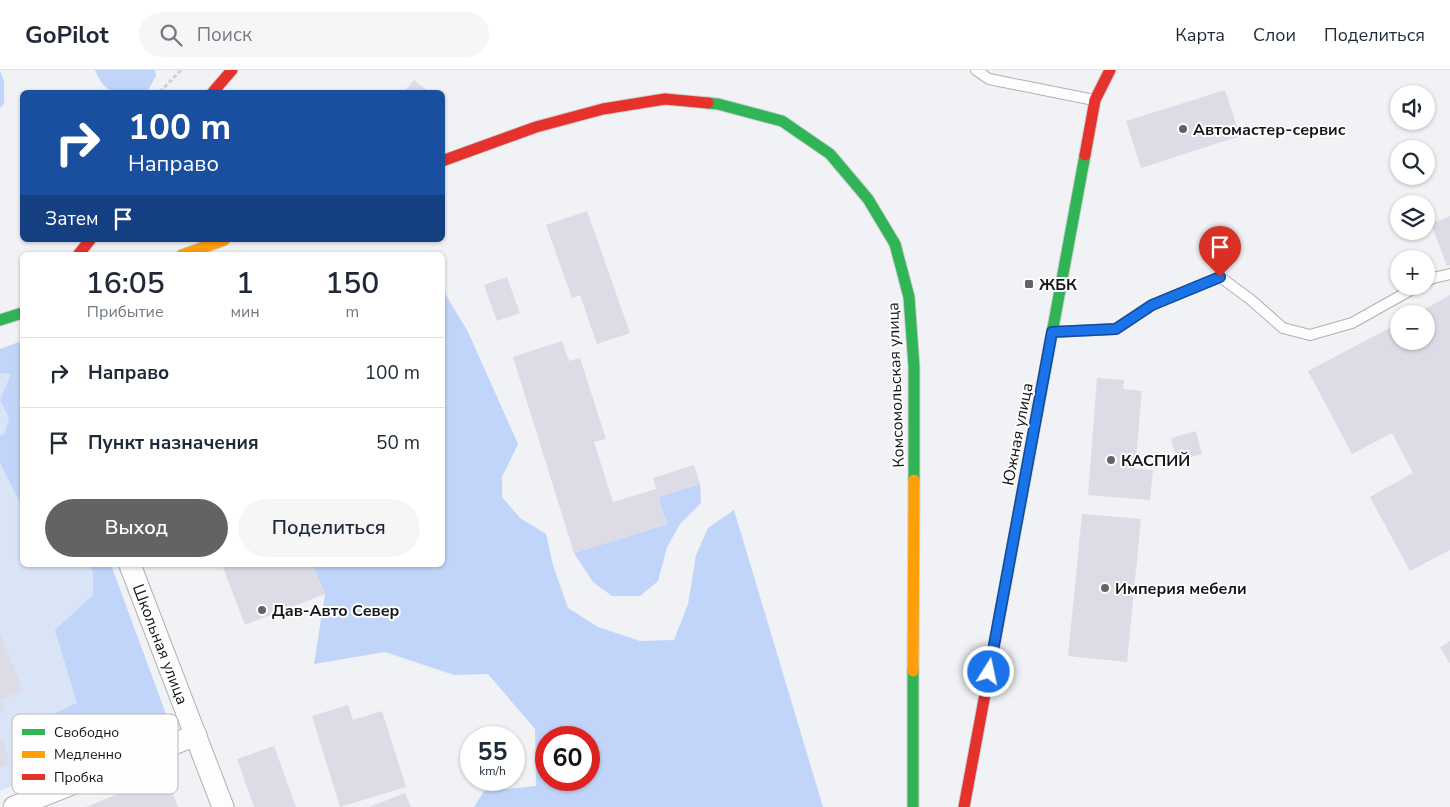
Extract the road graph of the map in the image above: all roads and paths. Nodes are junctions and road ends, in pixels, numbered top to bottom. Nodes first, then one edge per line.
1 (180, 70) edge
2 (232, 70) edge
3 (976, 70) edge
4 (1110, 70) edge
5 (162, 90) edge
6 (215, 90) edge
7 (1095, 100) junction
8 (445, 160) edge
9 (88, 242) edge
10 (218, 242) edge
11 (80, 252) edge
12 (190, 252) edge
13 (1450, 274) edge
14 (1435, 278) edge
15 (1402, 295) edge
16 (20, 313) edge
17 (0, 320) edge
18 (1052, 332) junction
19 (131, 567) edge
20 (196, 735) junction
21 (178, 742) edge
22 (47, 794) edge
23 (14, 807) edge
24 (223, 807) edge
25 (913, 807) edge
26 (964, 807) edge

1 - 5 path
2 - 6 main road
3 - 7 lane
4 - 7 main road, Южная улица
7 - 18 main road, Южная улица
8 - 25 main road, Комсомольская улица
9 - 11 main road
10 - 12 main road
13 - 14 lane
15 - 18 lane
16 - 17 main road
18 - 26 main road, Южная улица
19 - 20 street, Школьная улица
20 - 21 street
20 - 24 street, Школьная улица
22 - 23 street

